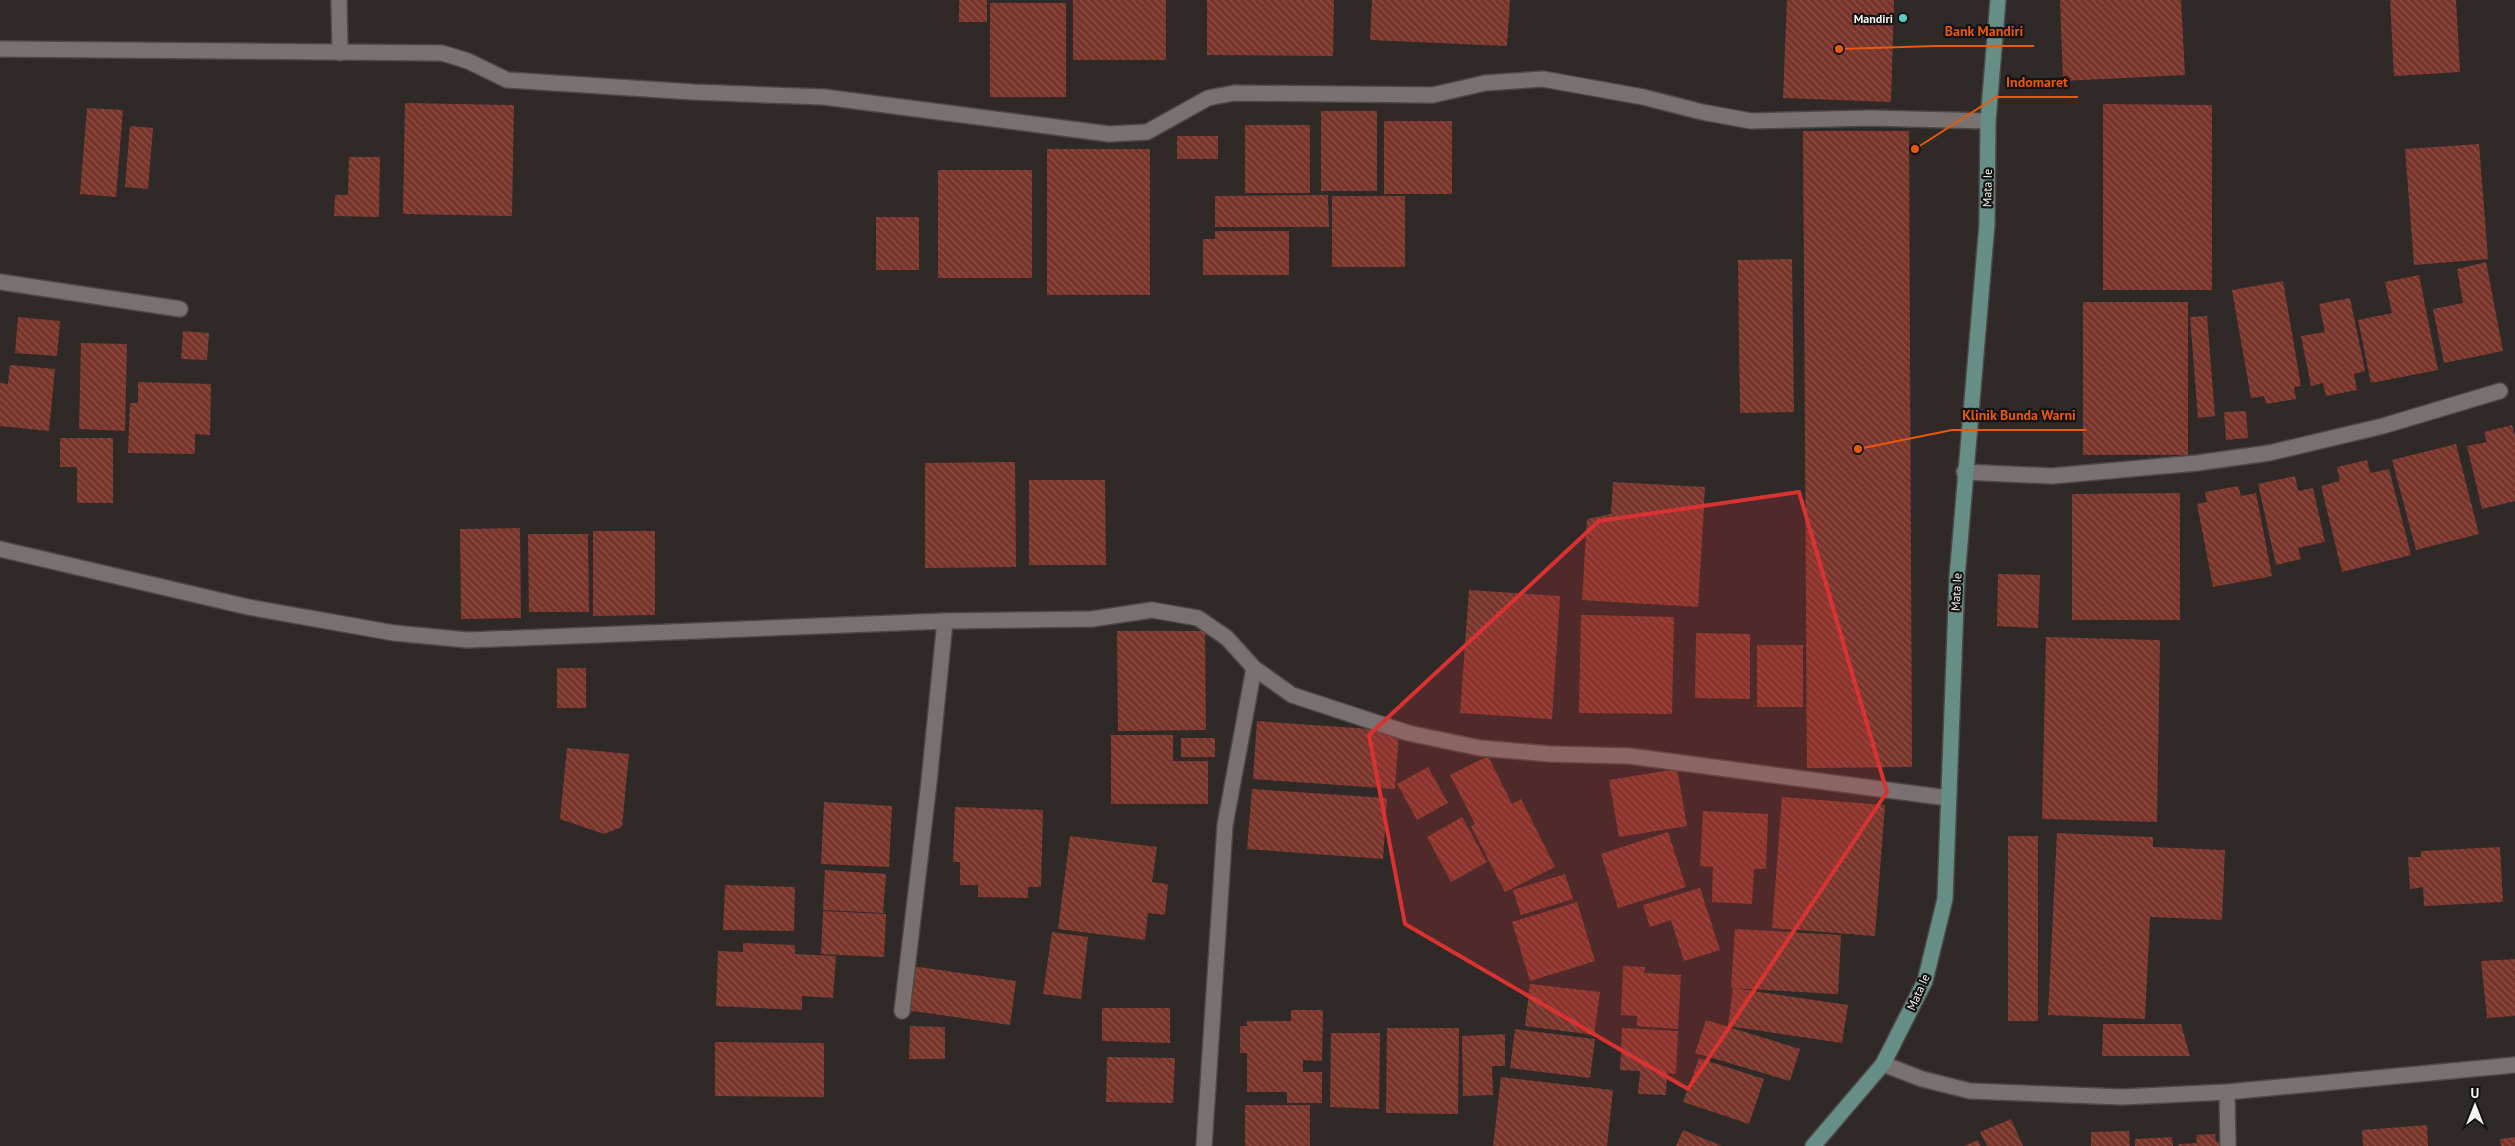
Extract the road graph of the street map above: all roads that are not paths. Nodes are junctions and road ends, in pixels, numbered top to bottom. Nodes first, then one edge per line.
1 (339, 0) edge
2 (1998, 0) edge
3 (0, 49) edge
4 (340, 53) junction
5 (1988, 121) junction
6 (0, 282) edge
7 (180, 309) dead end
8 (2500, 391) dead end
9 (1964, 472) junction
10 (0, 549) edge
11 (945, 621) junction
12 (1254, 668) junction
13 (1948, 798) junction
14 (902, 1011) dead end
15 (1883, 1064) junction
16 (2515, 1065) edge
17 (2227, 1092) junction
18 (1204, 1146) edge
19 (1812, 1146) edge
20 (2228, 1146) edge

1 - 4 street
2 - 5 street, Mata Ie
3 - 4 street
4 - 5 street
5 - 9 street, Mata Ie
6 - 7 street
8 - 9 street
9 - 13 street, Mata Ie
10 - 11 street
11 - 12 street
11 - 14 street
12 - 13 street
12 - 18 street
13 - 15 street, Mata Ie
15 - 17 street
15 - 19 street, Mata Ie
16 - 17 street
17 - 20 street

